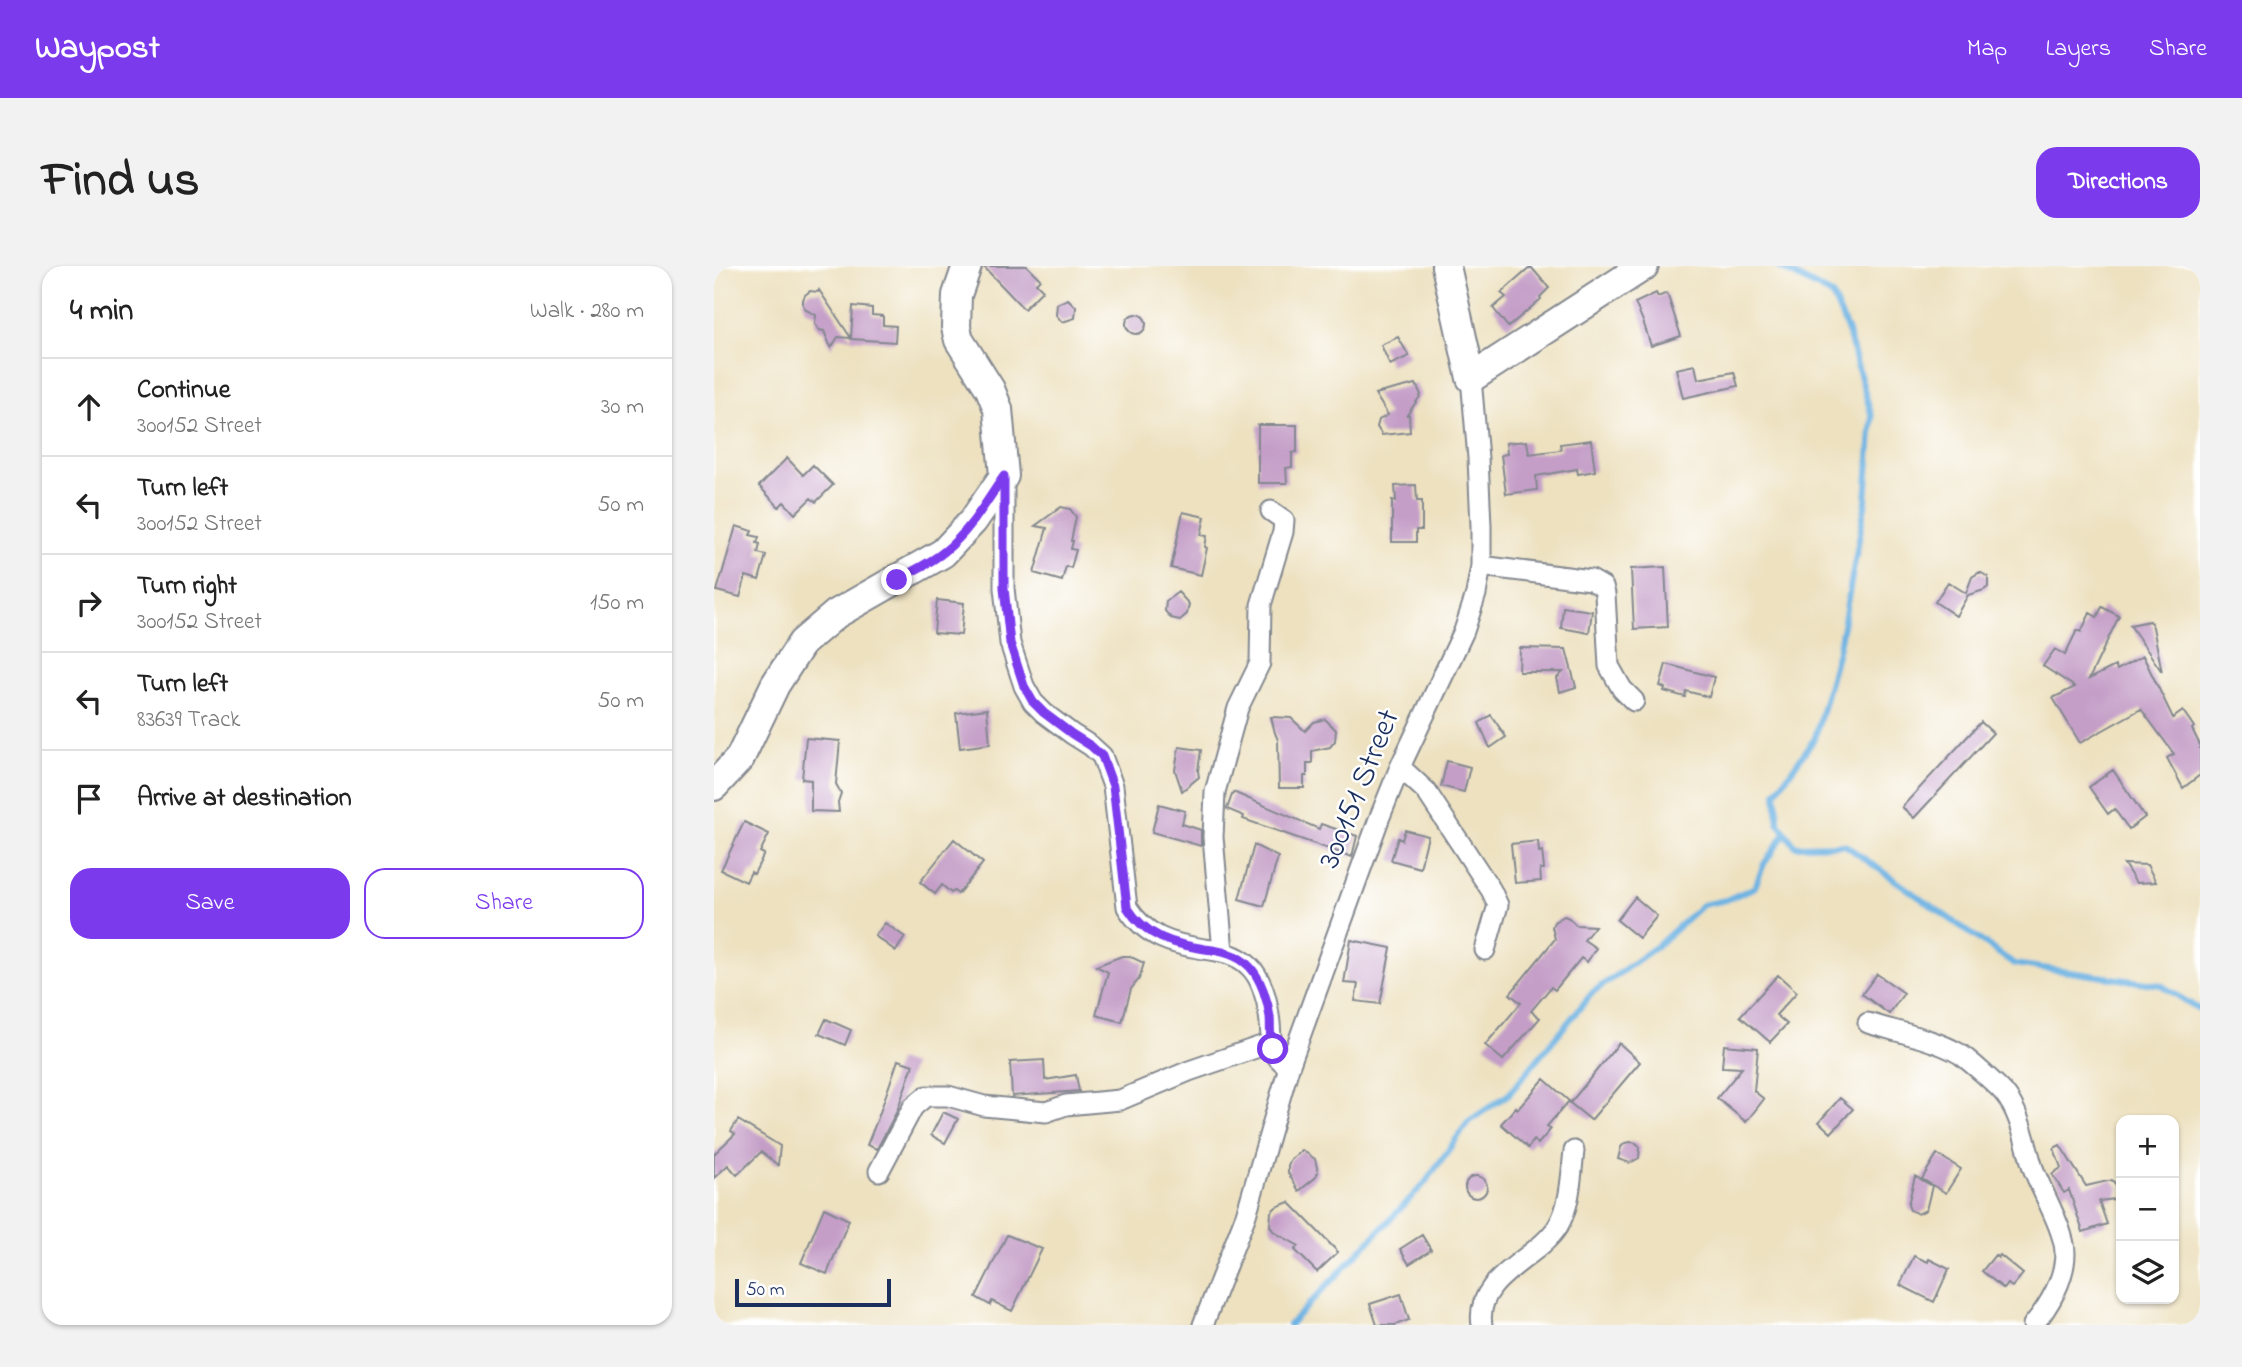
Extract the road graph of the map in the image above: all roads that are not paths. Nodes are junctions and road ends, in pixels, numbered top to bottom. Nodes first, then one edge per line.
1 (967, 266) edge
2 (1446, 266) edge
3 (1644, 266) edge
4 (1471, 378) junction
5 (1004, 476) junction
6 (1271, 511) dead end
7 (1481, 566) junction
8 (1634, 701) dead end
9 (1401, 767) junction
10 (714, 786) edge
11 (1485, 950) dead end
12 (1223, 952) junction
13 (1868, 1023) dead end
14 (1270, 1043) junction
15 (1289, 1067) junction
16 (1574, 1151) dead end
17 (879, 1171) dead end
18 (1203, 1325) edge
19 (1482, 1325) edge
20 (2033, 1325) edge

1 - 5 street
2 - 4 street, 300151 Street
3 - 4 street
4 - 7 street, 300151 Street
5 - 10 street
5 - 12 street
6 - 12 street
7 - 8 street
7 - 9 street, 300151 Street
9 - 11 street
9 - 15 street, 300151 Street
12 - 14 street
13 - 20 street
14 - 15 street
14 - 17 street
15 - 18 street, 300151 Street
16 - 19 street

